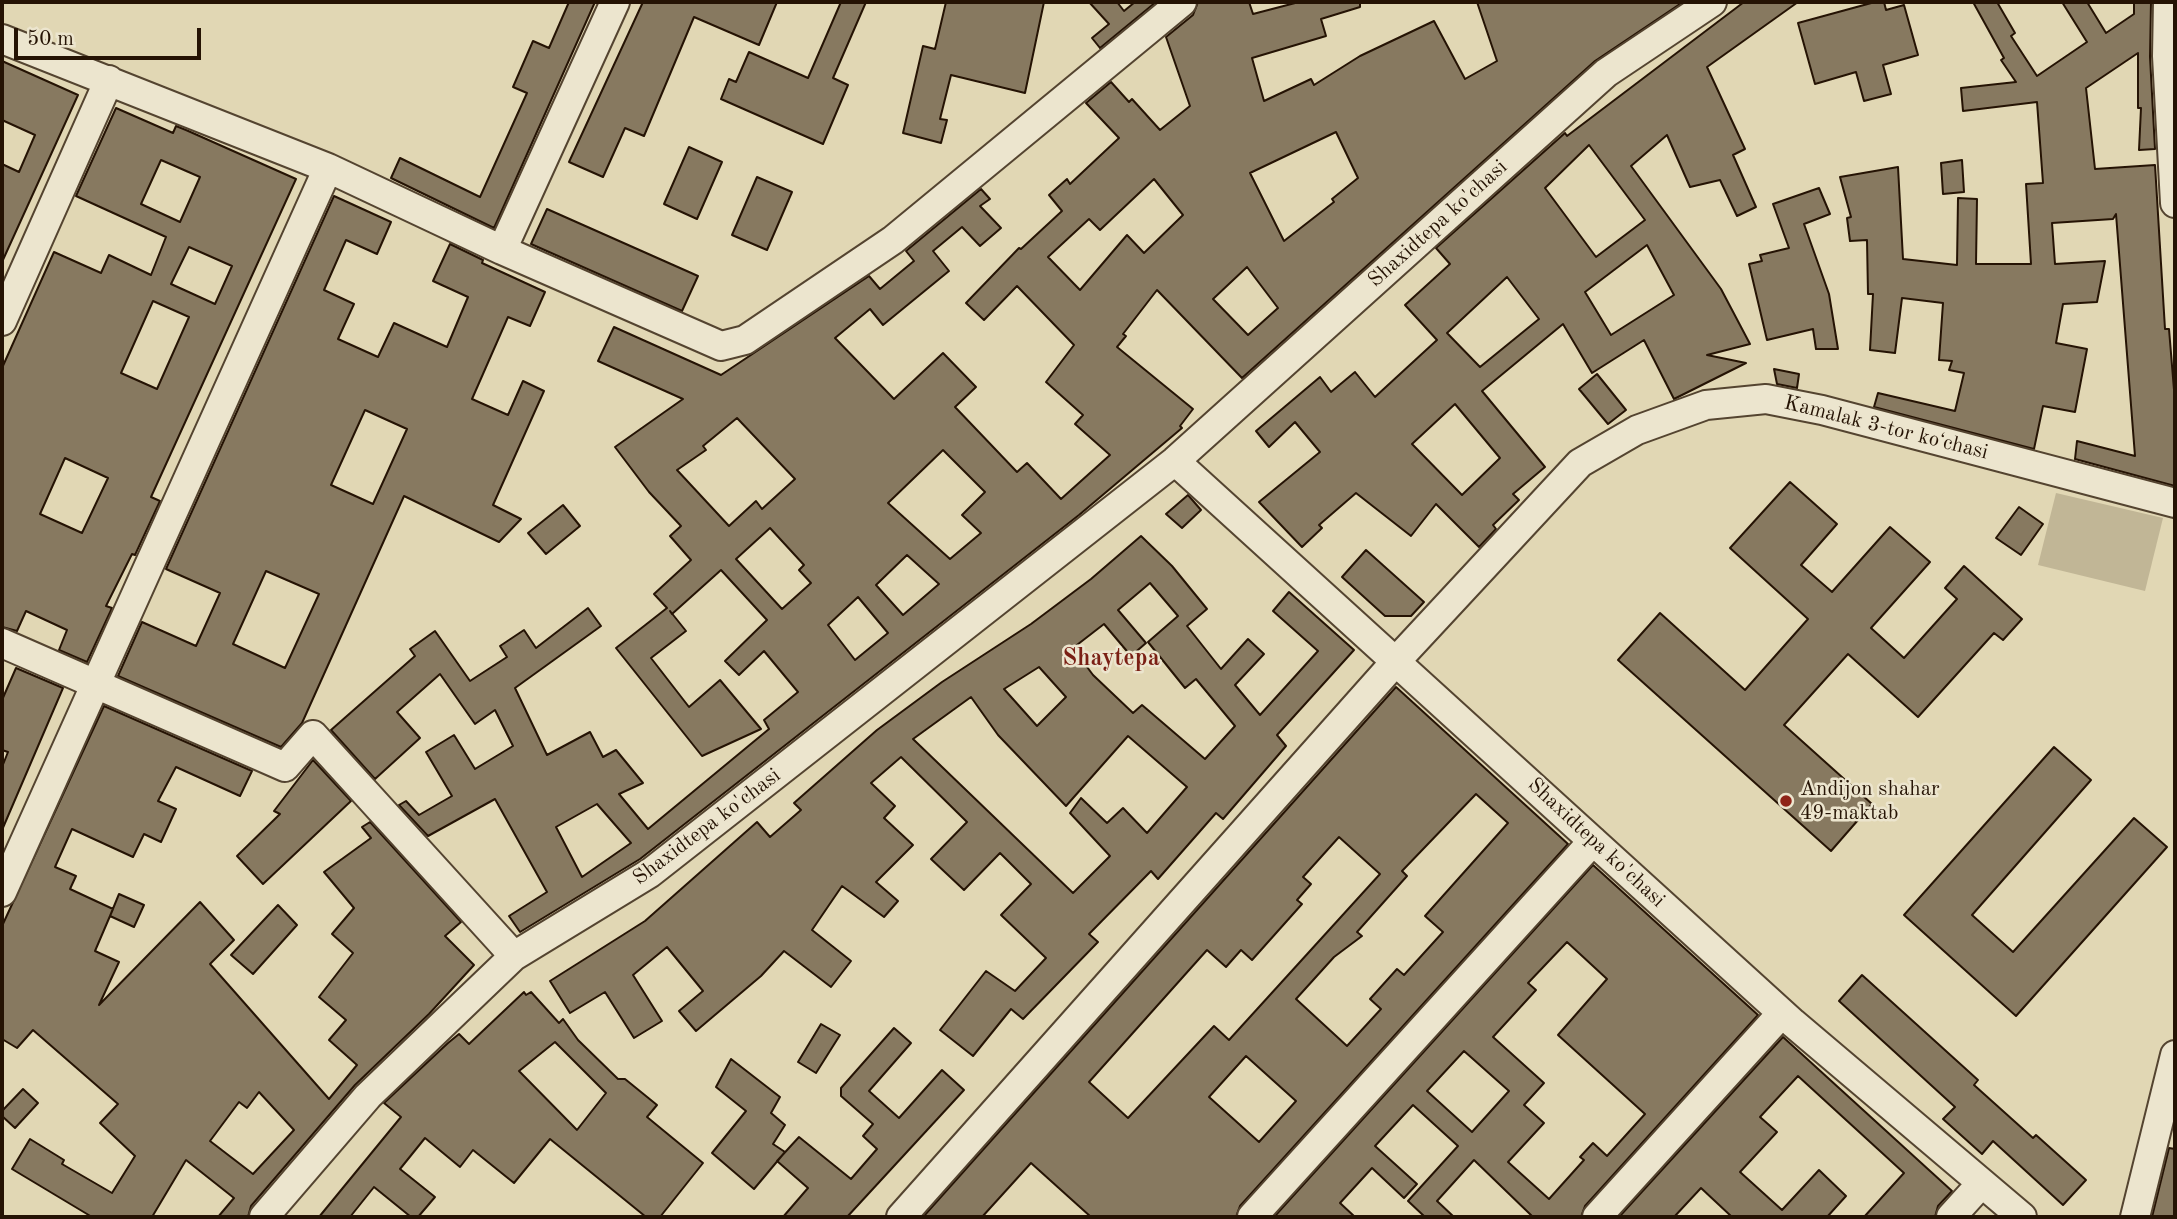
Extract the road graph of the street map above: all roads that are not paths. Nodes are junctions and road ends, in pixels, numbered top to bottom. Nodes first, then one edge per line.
1 (615, 2) edge
2 (1182, 2) edge
3 (1712, 2) edge
4 (2168, 2) edge
5 (2, 39) edge
6 (109, 80) junction
7 (328, 168) junction
8 (2175, 203) edge
9 (502, 250) junction
10 (2, 321) edge
11 (1175, 461) junction
12 (2175, 503) edge
13 (2, 643) edge
14 (1397, 660) junction
15 (95, 686) junction
16 (1593, 841) junction
17 (2, 892) edge
18 (514, 956) junction
19 (1782, 1013) junction
20 (2175, 1055) edge
21 (1980, 1185) junction
22 (264, 1217) edge
23 (901, 1217) edge
24 (1252, 1217) edge
25 (1597, 1217) edge
26 (1951, 1217) edge
27 (2022, 1217) edge
28 (2135, 1217) edge

1 - 9 street
2 - 9 street
3 - 11 street, Shaxidtepa ko'chasi
4 - 8 street
5 - 6 street
6 - 7 street
6 - 10 street
7 - 9 street
7 - 15 street
11 - 14 street, Shaxidtepa ko'chasi
11 - 18 street, Shaxidtepa ko'chasi
12 - 14 street, Kamalak 3-tor koʻchasi
13 - 15 street
14 - 16 street, Shaxidtepa ko'chasi
14 - 23 street, Kamalak 3-tor koʻchasi
15 - 17 street
15 - 18 street
16 - 19 street, Shaxidtepa ko'chasi
16 - 24 street
18 - 22 street, Shaxidtepa ko'chasi
19 - 21 street, Shaxidtepa ko'chasi
19 - 25 street
20 - 28 street
21 - 26 street
21 - 27 street, Shaxidtepa ko'chasi

